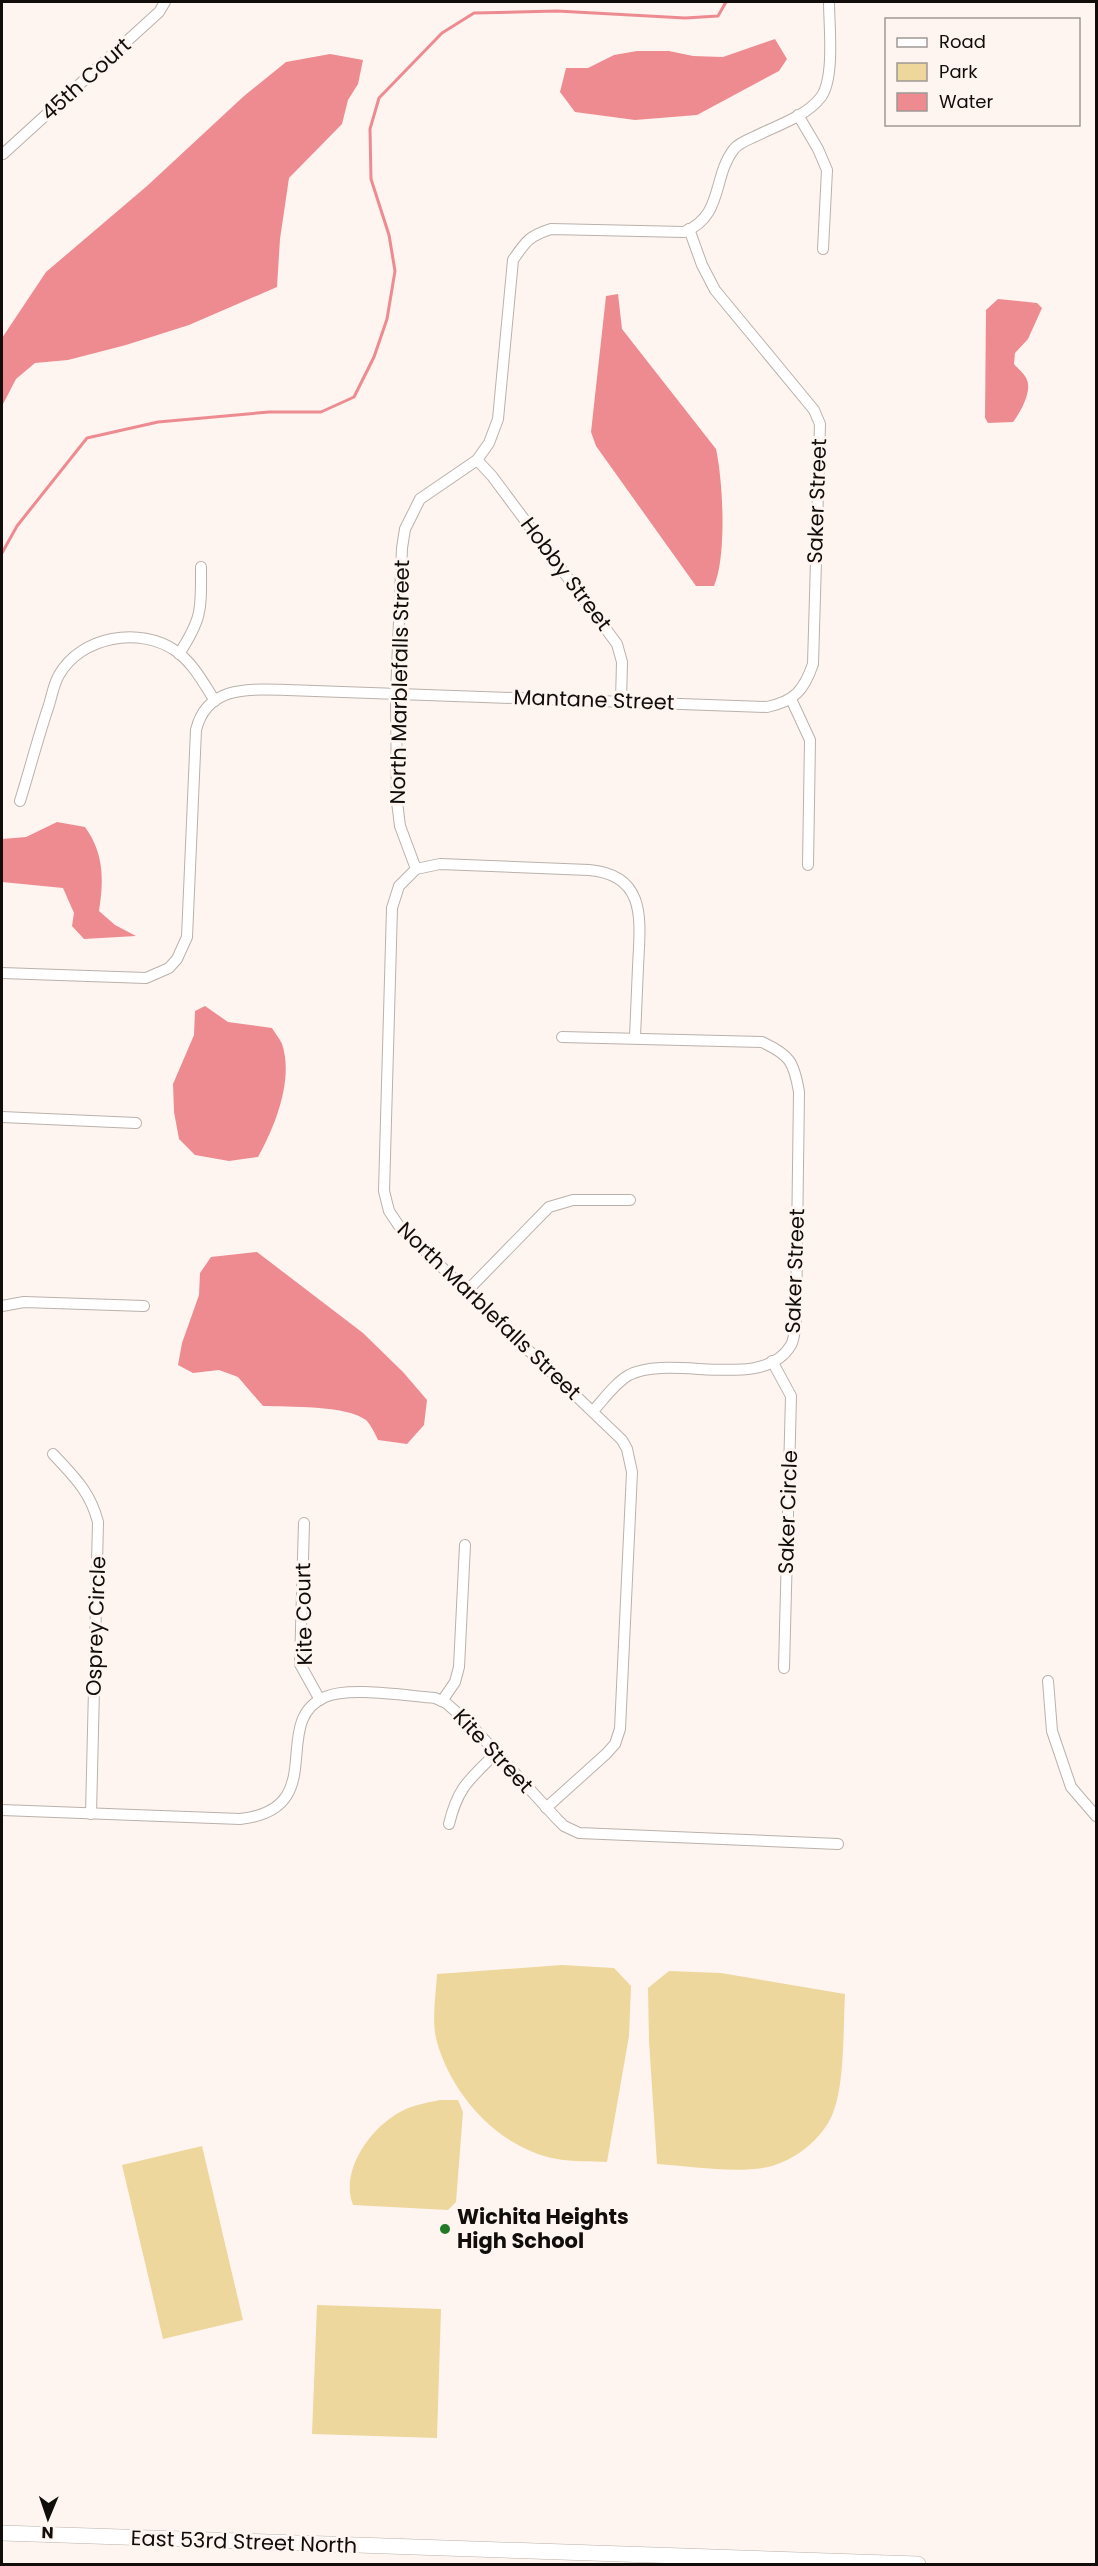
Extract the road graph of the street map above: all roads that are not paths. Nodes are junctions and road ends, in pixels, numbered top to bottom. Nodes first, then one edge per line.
1 (165, 2) edge
2 (829, 2) edge
3 (798, 115) junction
4 (3, 154) dead end
5 (690, 229) junction
6 (823, 249) dead end
7 (477, 460) junction
8 (201, 567) dead end
9 (179, 654) junction
10 (396, 694) junction
11 (791, 699) junction
12 (215, 701) junction
13 (621, 701) junction
14 (20, 801) dead end
15 (808, 865) dead end
16 (416, 869) junction
17 (2, 973) edge
18 (562, 1036) dead end
19 (635, 1037) junction
20 (2, 1117) edge
21 (136, 1123) dead end
22 (630, 1200) dead end
23 (466, 1292) junction
24 (2, 1306) edge
25 (144, 1306) dead end
26 (772, 1362) junction
27 (593, 1411) junction
28 (52, 1454) dead end
29 (304, 1523) dead end
30 (465, 1545) dead end
31 (784, 1668) dead end
32 (1048, 1681) dead end
33 (320, 1700) junction
34 (442, 1701) junction
35 (495, 1754) junction
36 (546, 1808) junction
37 (2, 1810) edge
38 (91, 1814) junction
39 (1096, 1816) edge
40 (448, 1824) dead end
41 (838, 1844) dead end
42 (2, 2533) edge
43 (918, 2565) edge

1 - 4 street, 45th Court
2 - 3 street
3 - 5 street
3 - 6 street
5 - 7 street, North Marblefalls Street
5 - 11 street, Saker Street
7 - 10 street, North Marblefalls Street
7 - 13 street, Hobby Street
8 - 9 street
9 - 12 street
9 - 14 street
10 - 12 street, Mantane Street
10 - 13 street, Mantane Street
10 - 16 street, North Marblefalls Street
11 - 13 street, Mantane Street
11 - 15 street
12 - 17 street
16 - 19 street
16 - 23 street, North Marblefalls Street
18 - 19 street, Saker Street
19 - 26 street, Saker Street
20 - 21 street
22 - 23 street
23 - 27 street, North Marblefalls Street
24 - 25 street
26 - 27 street
26 - 31 street, Saker Circle
27 - 36 street, North Marblefalls Street
28 - 38 street, Osprey Circle
29 - 33 street, Kite Court
30 - 34 street
32 - 39 street
33 - 34 street, Kite Street
33 - 38 street
34 - 35 street, Kite Street
35 - 36 street, Kite Street
35 - 40 street
36 - 41 street, Kite Street
37 - 38 street
42 - 43 main road, East 53rd Street North

